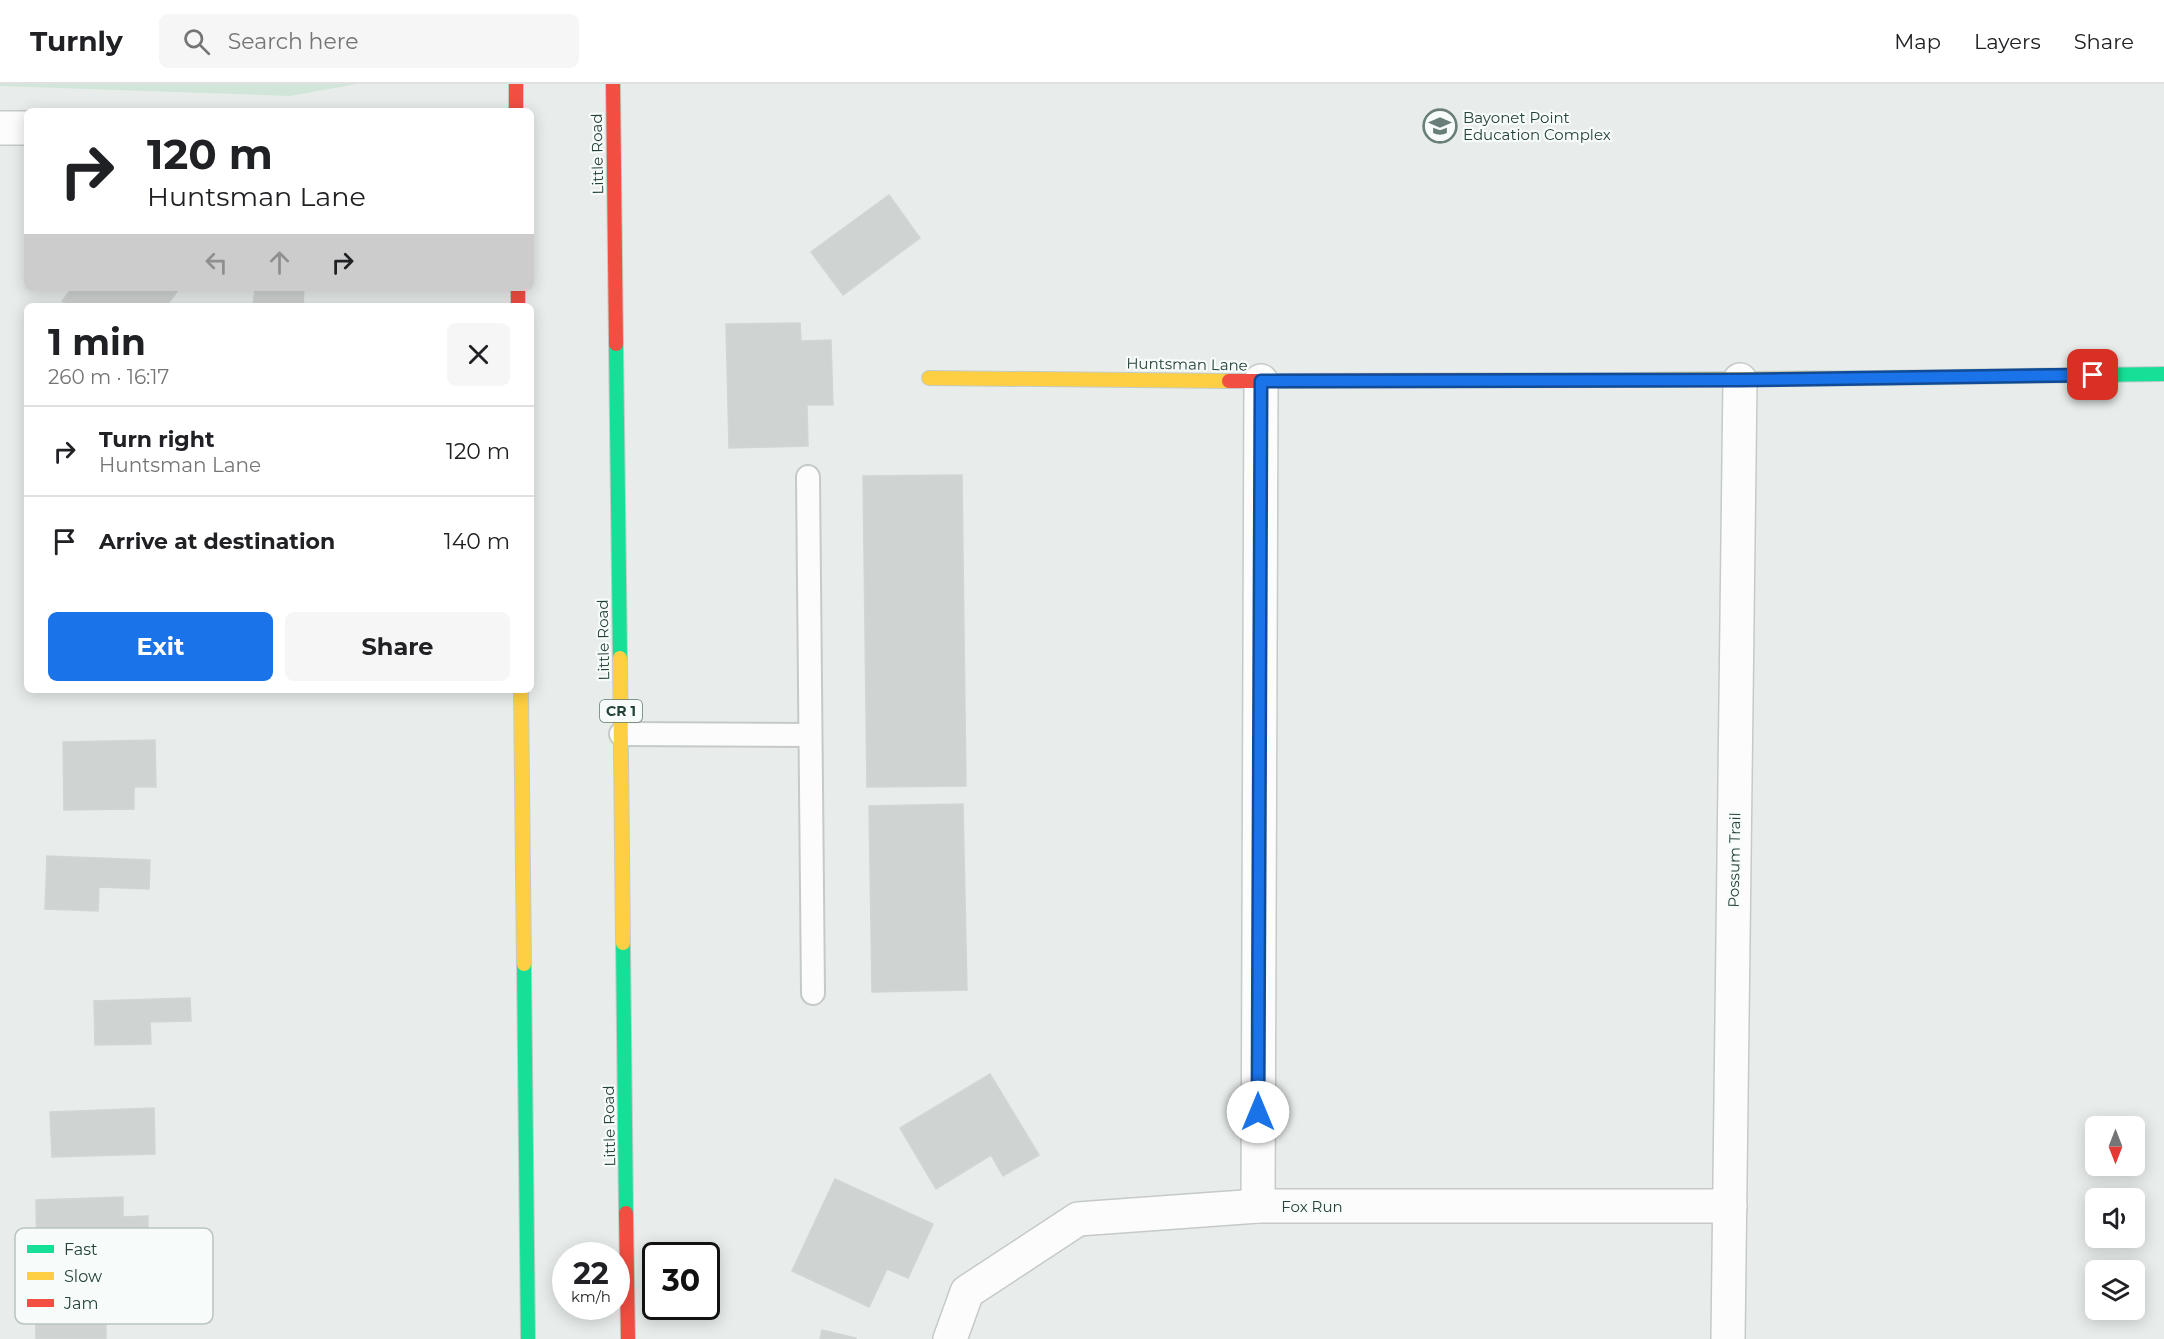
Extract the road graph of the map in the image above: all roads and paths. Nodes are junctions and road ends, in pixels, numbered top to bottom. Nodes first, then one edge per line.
1 (516, 84) edge
2 (613, 84) edge
3 (516, 108) edge
4 (0, 128) edge
5 (24, 128) edge
6 (2164, 374) edge
7 (929, 378) dead end
8 (1740, 380) junction
9 (1261, 381) junction
10 (808, 477) dead end
11 (522, 693) edge
12 (621, 734) junction
13 (810, 735) junction
14 (813, 993) dead end
15 (1258, 1206) junction
16 (1730, 1206) junction
17 (528, 1339) edge
18 (628, 1339) edge
19 (950, 1339) edge
20 (1728, 1339) edge

1 - 3 main road
2 - 12 main road, Little Road / CR 1
4 - 5 street
6 - 8 main road, Huntsman Lane
7 - 9 main road, Huntsman Lane
8 - 9 main road, Huntsman Lane
8 - 16 street, Possum Trail
9 - 15 street
10 - 13 lane
11 - 17 main road
12 - 13 lane
12 - 18 main road, Little Road / CR 1
13 - 14 lane
15 - 16 street, Fox Run
15 - 19 street, Fox Run
16 - 20 street, Possum Trail

